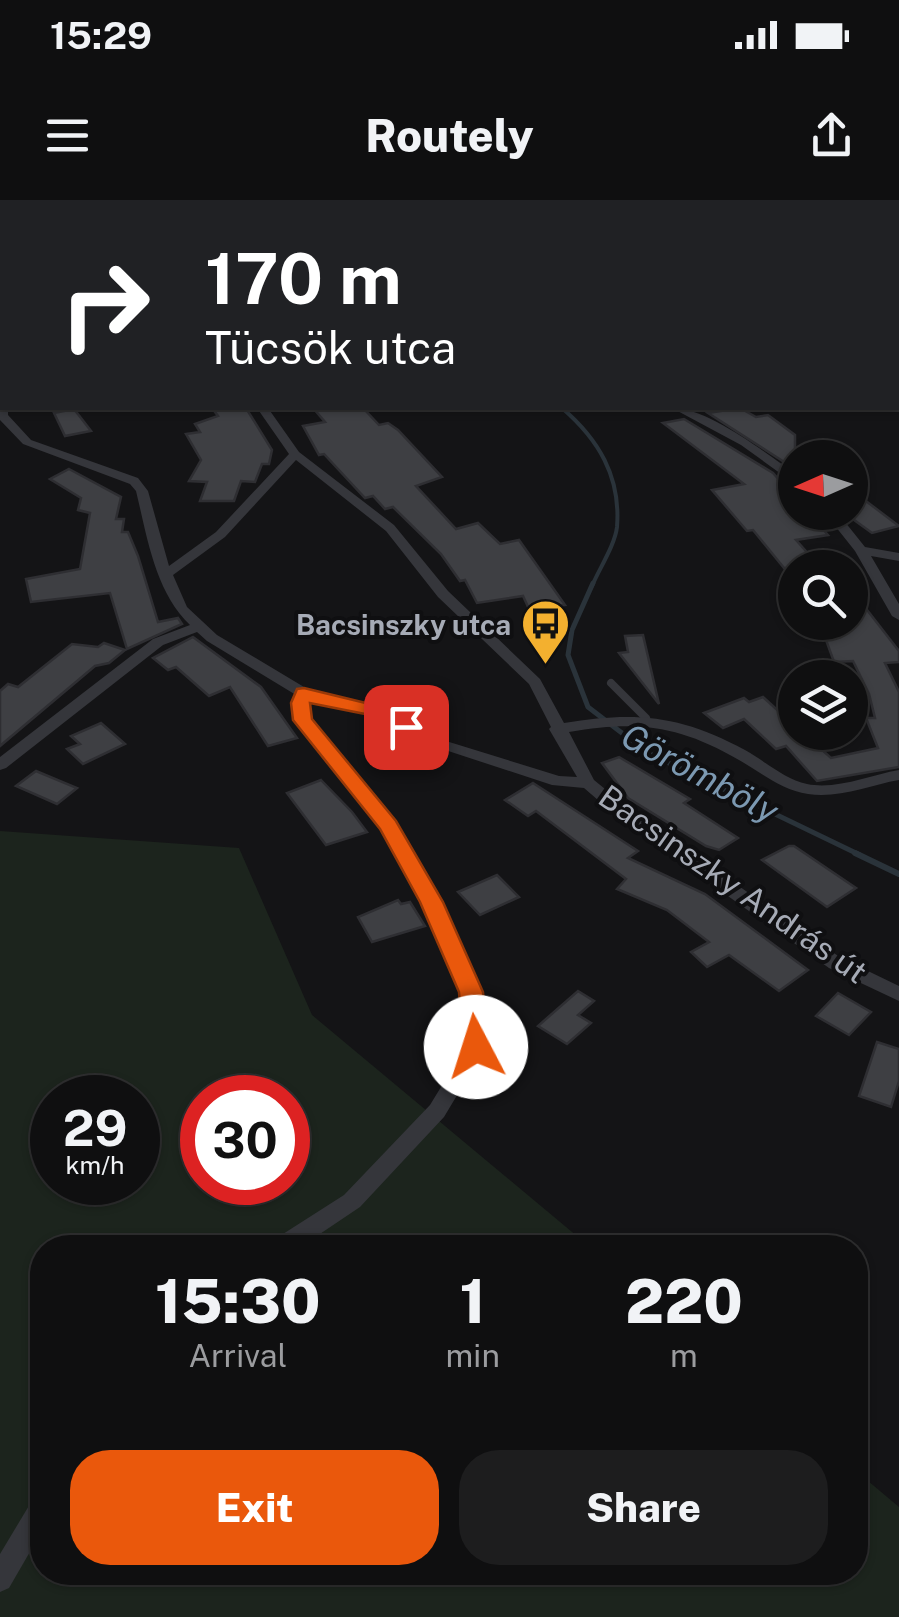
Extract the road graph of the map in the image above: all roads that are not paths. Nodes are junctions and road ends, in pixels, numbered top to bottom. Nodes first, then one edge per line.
1 (264, 410) edge
2 (682, 410) edge
3 (4, 426) edge
4 (295, 454) junction
5 (778, 467) edge
6 (845, 530) edge
7 (861, 550) edge
8 (868, 551) edge
9 (899, 557) edge
10 (868, 562) edge
11 (168, 573) junction
12 (899, 616) edge
13 (196, 627) junction
14 (610, 683) dead end
15 (304, 694) junction
16 (646, 718) junction
17 (557, 728) junction
18 (0, 765) edge
19 (899, 775) edge
20 (588, 783) junction
21 (899, 994) edge
22 (300, 1235) edge
23 (30, 1528) edge
24 (0, 1578) edge

1 - 4 street, Bacsinszky András út
2 - 5 street
3 - 11 street
4 - 11 street
4 - 17 street, Bacsinszky András út
6 - 7 street
8 - 9 street
10 - 12 street
11 - 13 street
13 - 15 street
13 - 18 street
14 - 16 lane
15 - 20 street
15 - 22 street
16 - 17 street
16 - 19 street
17 - 20 street, Bacsinszky András út
20 - 21 street, Bacsinszky András út
23 - 24 street

